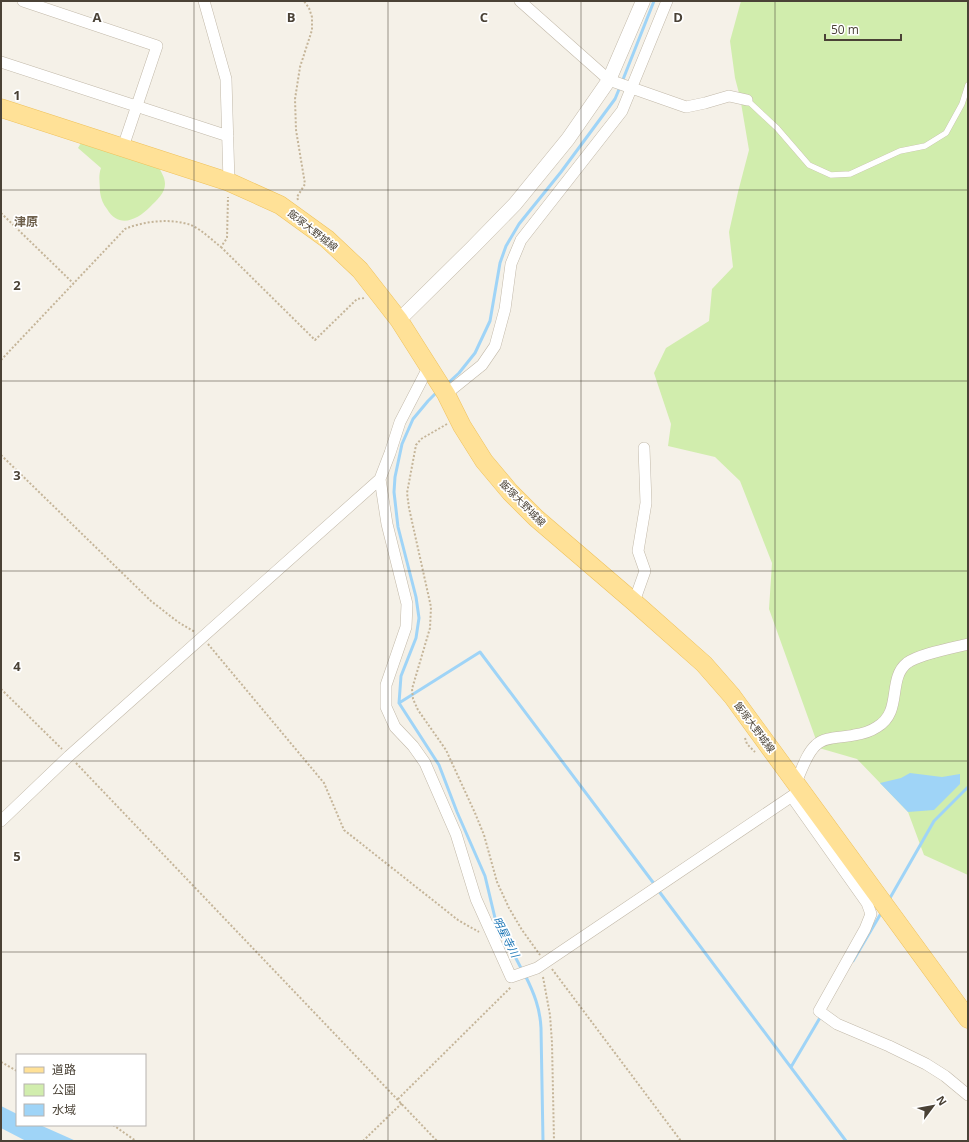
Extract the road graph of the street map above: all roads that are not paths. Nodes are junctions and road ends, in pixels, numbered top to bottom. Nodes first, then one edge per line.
1 (23, 1) edge
2 (204, 1) edge
3 (520, 1) edge
4 (643, 1) edge
5 (667, 1) edge
6 (1, 62) edge
7 (609, 80) junction
8 (968, 85) edge
9 (632, 89) junction
10 (747, 100) joint
11 (137, 106) junction
12 (1, 108) edge
13 (228, 136) junction
14 (123, 148) junction
15 (229, 182) junction
16 (399, 320) junction
17 (432, 372) junction
18 (446, 394) junction
19 (644, 448) dead end
20 (380, 479) junction
21 (634, 602) junction
22 (968, 644) edge
23 (796, 790) junction
24 (1, 821) edge
25 (968, 1019) edge
26 (968, 1096) edge

1 - 11 street
2 - 13 street
3 - 7 street
4 - 7 street
5 - 9 street
6 - 11 street
7 - 9 street
7 - 16 street
8 - 10 lane
9 - 10 street
9 - 18 street
11 - 13 street
11 - 14 street
12 - 14 main road, 飯塚大野城線
13 - 15 street
14 - 15 main road, 飯塚大野城線
15 - 16 main road, 飯塚大野城線
16 - 17 main road, 飯塚大野城線
17 - 18 main road, 飯塚大野城線
17 - 20 street
18 - 21 main road, 飯塚大野城線
19 - 21 street
20 - 23 street
20 - 24 street
21 - 23 main road, 飯塚大野城線
22 - 23 street
23 - 25 main road, 飯塚大野城線
23 - 26 street

